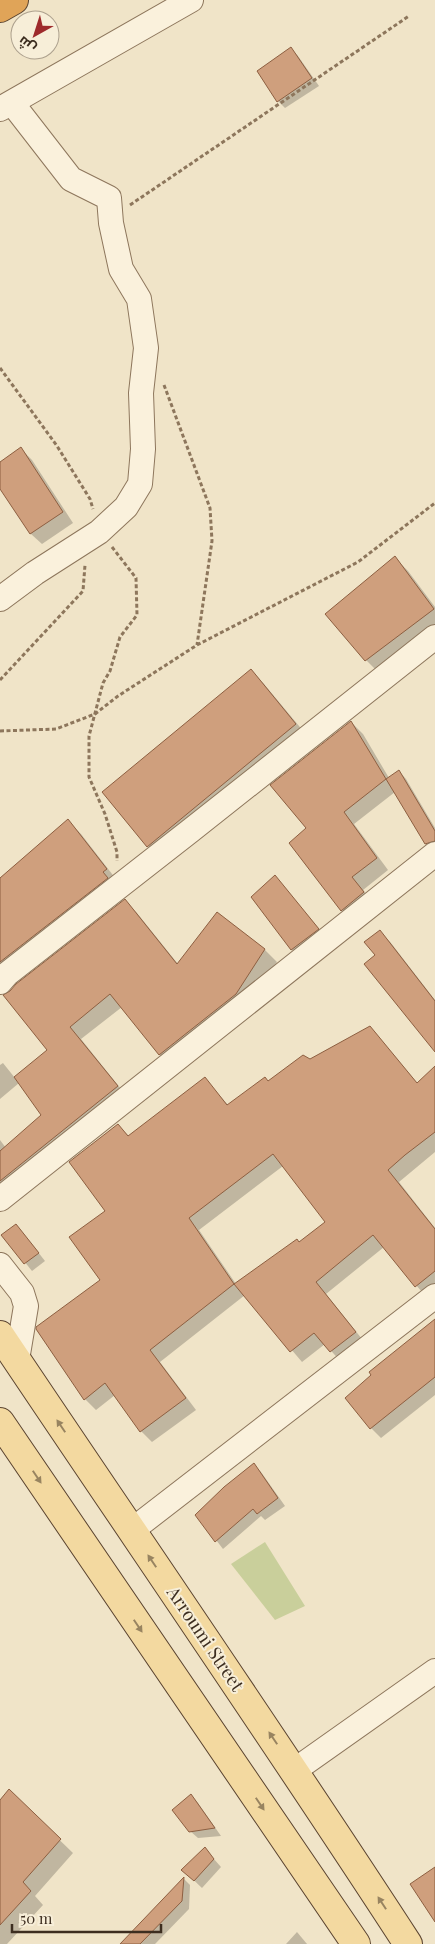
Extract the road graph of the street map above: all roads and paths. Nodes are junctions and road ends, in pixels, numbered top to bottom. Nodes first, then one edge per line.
1 (14, 0) edge
2 (191, 0) edge
3 (0, 8) edge
4 (409, 16) dead end
5 (6, 106) edge
6 (110, 218) junction
7 (146, 348) junction
8 (0, 368) edge
9 (435, 503) edge
10 (93, 536) junction
11 (0, 599) edge
12 (435, 637) edge
13 (197, 645) junction
14 (0, 680) edge
15 (95, 714) junction
16 (0, 731) edge
17 (435, 854) edge
18 (117, 889) junction
19 (0, 982) edge
20 (0, 1199) edge
21 (0, 1265) edge
22 (435, 1296) edge
23 (0, 1335) edge
24 (17, 1360) junction
25 (0, 1422) edge
26 (131, 1531) junction
27 (435, 1671) edge
28 (295, 1770) junction
29 (349, 1941) edge
30 (408, 1944) edge

1 - 3 highway
2 - 5 street
4 - 6 path
5 - 6 street
6 - 7 street
7 - 10 street
7 - 13 path
8 - 10 path
9 - 13 path
10 - 11 street
10 - 14 path
10 - 15 path
12 - 18 street
13 - 15 path
15 - 16 path
15 - 18 path
17 - 20 street
18 - 19 street
21 - 24 street
22 - 26 street
23 - 24 main road, Arroumi Street
26 -> 24 main road, Arroumi Street
25 -> 29 main road
28 -> 26 main road, Arroumi Street
27 - 28 street
30 -> 28 main road, Arroumi Street

